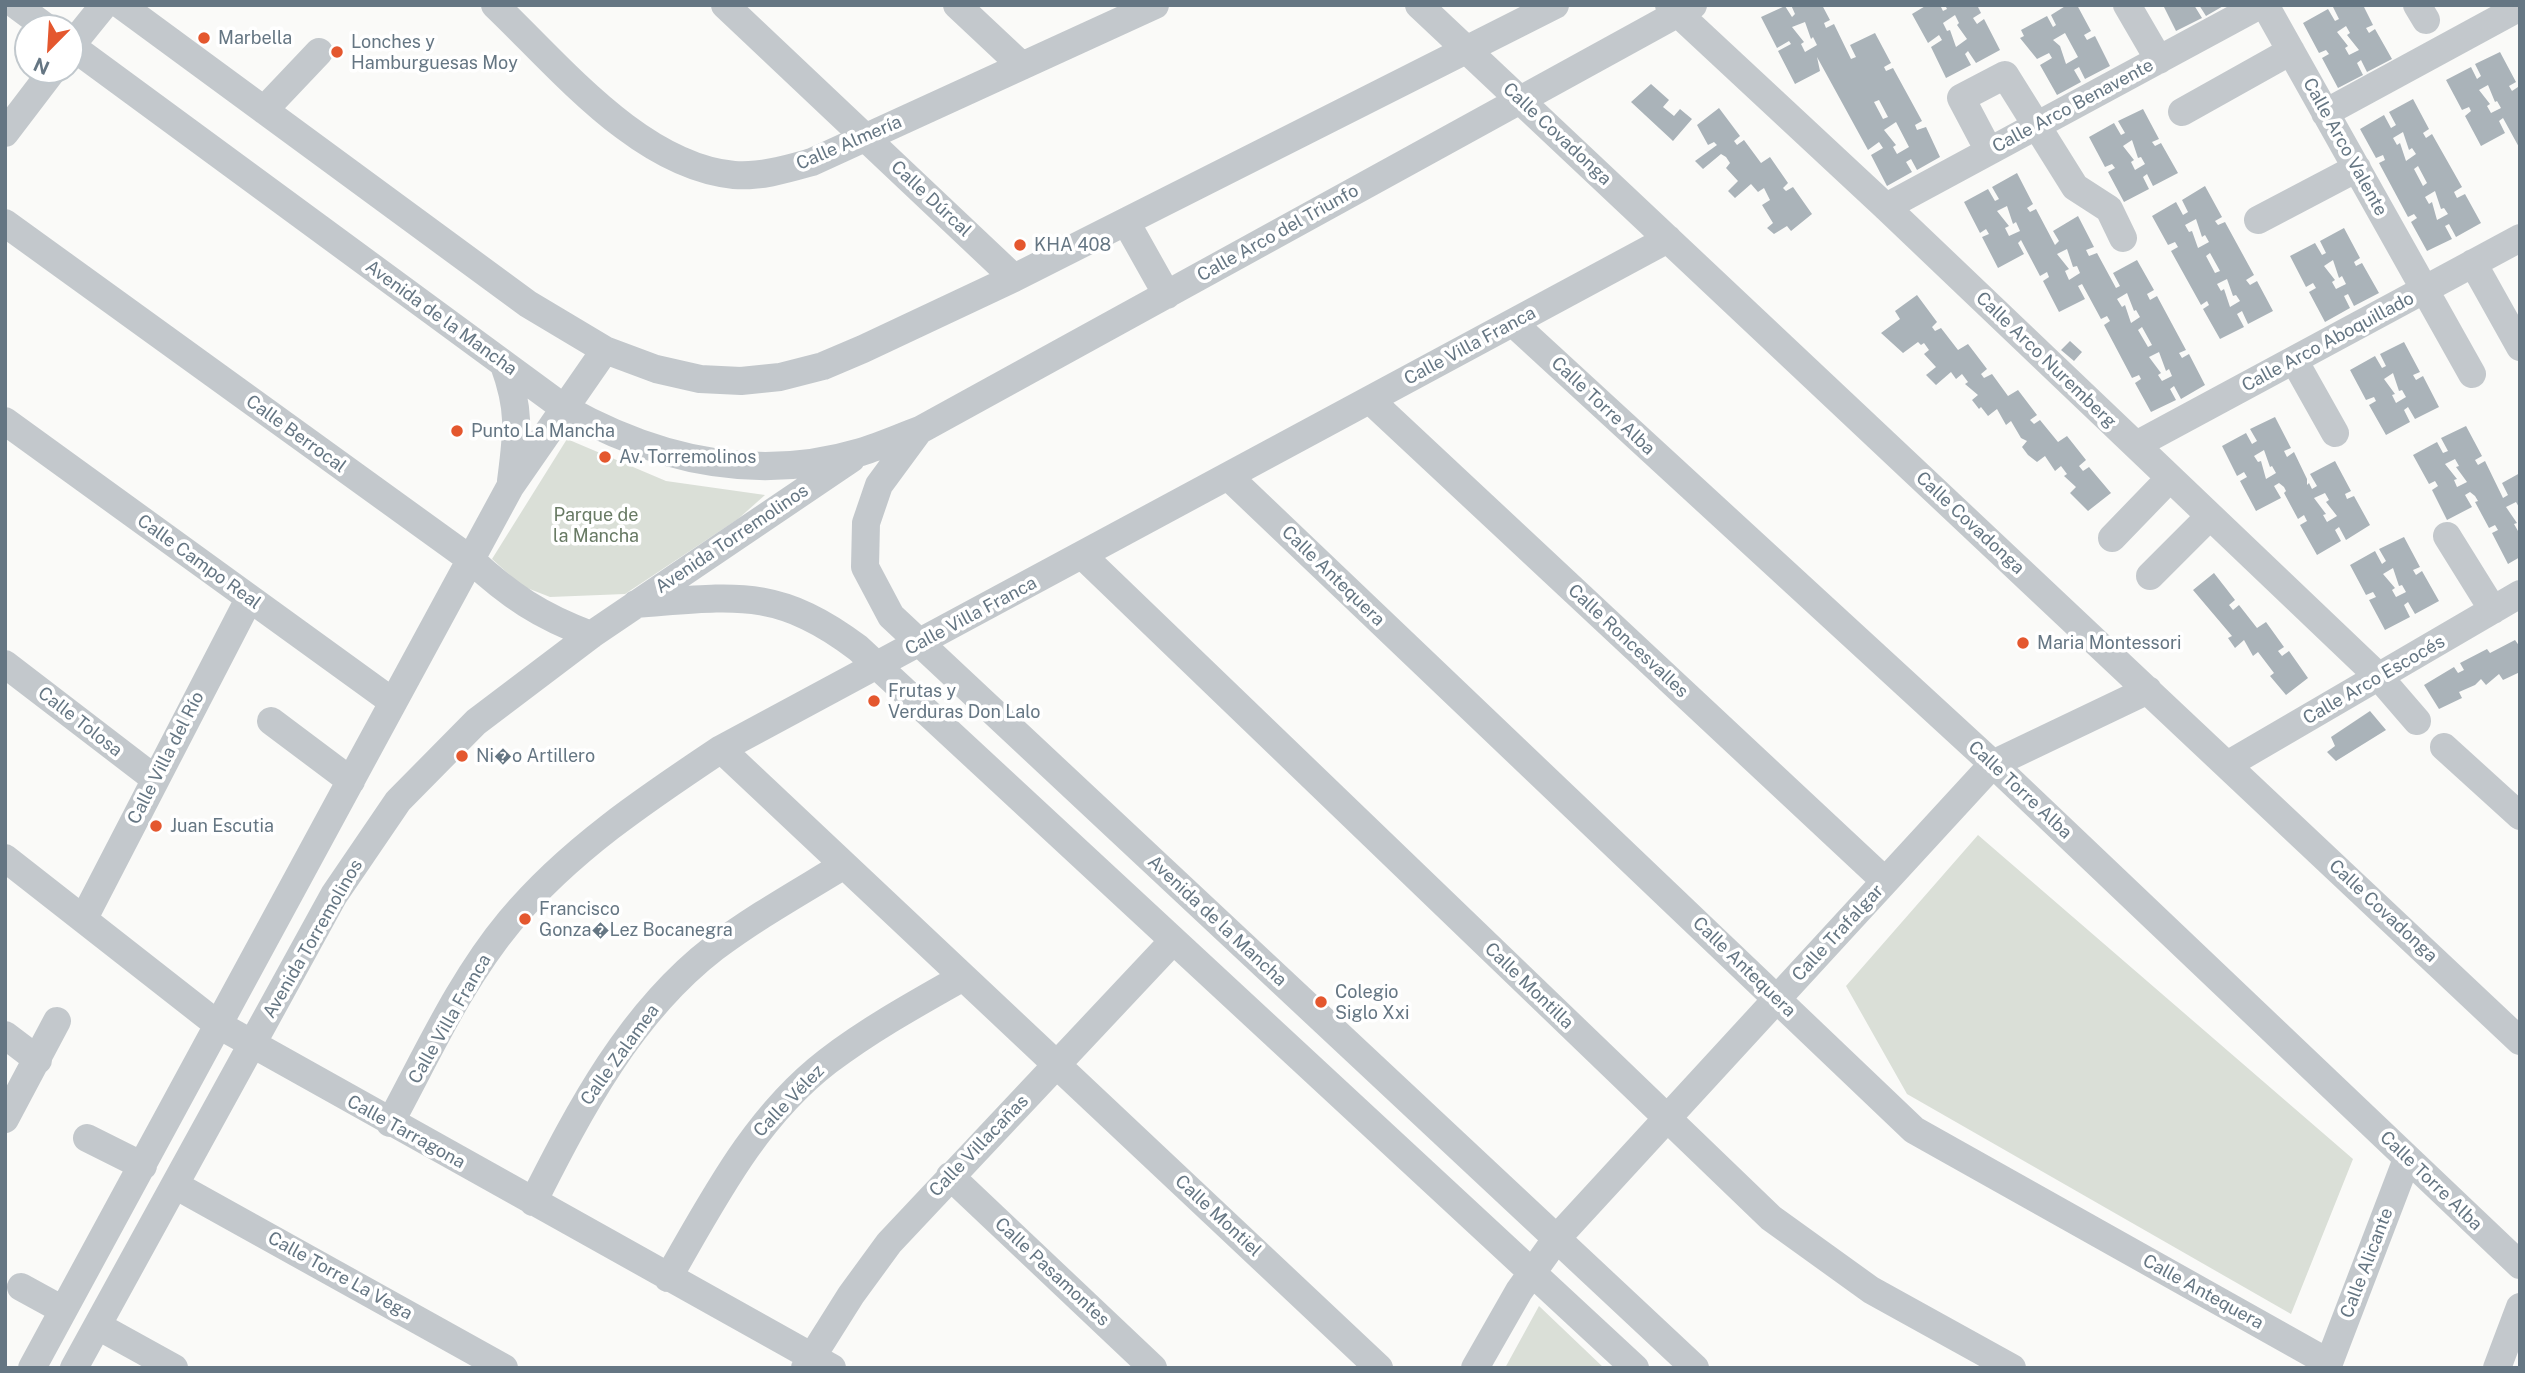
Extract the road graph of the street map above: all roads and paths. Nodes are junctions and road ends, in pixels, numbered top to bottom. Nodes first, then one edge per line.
1 (104, 5) edge
2 (121, 5) edge
3 (495, 5) edge
4 (725, 5) edge
5 (957, 5) edge
6 (1155, 5) edge
7 (1419, 5) edge
8 (1555, 5) edge
9 (2127, 5) edge
10 (2260, 5) edge
11 (2265, 5) edge
12 (2520, 7) edge
13 (1680, 8) edge
14 (84, 29) edge
15 (1467, 50) junction
16 (2291, 51) junction
17 (319, 52) dead end
18 (84, 56) edge
19 (2159, 60) junction
20 (1022, 66) junction
21 (42, 84) edge
22 (1520, 100) junction
23 (264, 110) junction
24 (2182, 112) dead end
25 (2325, 113) junction
26 (2039, 125) junction
27 (5, 133) edge
28 (865, 137) junction
29 (1989, 151) junction
30 (2357, 168) junction
31 (1886, 207) junction
32 (2258, 220) dead end
33 (1126, 222) junction
34 (5, 223) edge
35 (2123, 238) dead end
36 (2520, 238) edge
37 (1668, 239) junction
38 (2473, 263) junction
39 (1014, 278) junction
40 (2425, 289) junction
41 (1167, 295) junction
42 (1513, 323) junction
43 (2520, 347) edge
44 (605, 350) junction
45 (2294, 360) junction
46 (504, 365) junction
47 (2472, 374) dead end
48 (1370, 400) junction
49 (564, 408) junction
50 (5, 421) edge
51 (920, 430) junction
52 (2335, 433) dead end
53 (2136, 445) junction
54 (860, 453) junction
55 (1228, 477) junction
56 (2171, 478) junction
57 (510, 488) junction
58 (2210, 516) junction
59 (2447, 536) dead end
60 (2112, 538) dead end
61 (1083, 556) junction
62 (470, 559) junction
63 (2150, 576) dead end
64 (2520, 594) edge
65 (249, 599) junction
66 (636, 604) junction
67 (2493, 610) junction
68 (591, 635) junction
69 (920, 644) junction
70 (5, 664) edge
71 (877, 666) junction
72 (2379, 677) junction
73 (2148, 690) junction
74 (393, 702) junction
75 (271, 721) dead end
76 (2417, 721) dead end
77 (2444, 747) dead end
78 (721, 749) junction
79 (1993, 764) junction
80 (2227, 765) junction
81 (155, 779) junction
82 (351, 781) junction
83 (2509, 788) edge
84 (2520, 816) edge
85 (5, 858) edge
86 (844, 865) junction
87 (1885, 881) junction
88 (83, 918) junction
89 (1173, 941) junction
90 (963, 976) junction
91 (1777, 998) junction
92 (57, 1021) dead end
93 (217, 1024) junction
94 (5, 1035) edge
95 (2520, 1041) edge
96 (252, 1046) junction
97 (38, 1060) junction
98 (1057, 1065) junction
99 (5, 1119) edge
100 (1668, 1119) junction
101 (390, 1123) junction
102 (88, 1138) dead end
103 (2407, 1158) junction
104 (142, 1166) junction
105 (950, 1176) junction
106 (175, 1185) junction
107 (533, 1202) junction
108 (1557, 1238) junction
109 (2520, 1265) edge
110 (1531, 1271) junction
111 (668, 1278) junction
112 (21, 1287) dead end
113 (2520, 1307) edge
114 (63, 1310) junction
115 (98, 1326) junction
116 (816, 1364) edge
117 (2328, 1365) edge
118 (32, 1368) edge
119 (74, 1368) edge
120 (174, 1368) edge
121 (504, 1368) edge
122 (1153, 1368) edge
123 (1379, 1368) edge
124 (1475, 1368) edge
125 (1635, 1368) edge
126 (1695, 1368) edge
127 (2012, 1368) edge
128 (2497, 1368) edge

1 - 14 street
2 - 23 street
3 - 28 street, Calle Almería
4 - 28 street, Calle Dúrcal
5 - 20 street
6 - 20 street, Calle Almería
7 - 15 street, Calle Covadonga
8 - 15 street
9 - 19 street
10 - 19 street, Calle Arco Benavente
11 - 16 street, Calle Arco Valente
12 - 25 street
13 - 22 street, Calle Arco del Triunfo
13 - 31 street, Calle Arco Nuremberg
15 - 22 street, Calle Covadonga
15 - 33 street
16 - 24 street
16 - 25 street, Calle Arco Valente
17 - 23 street
18 - 46 street, Avenida de la Mancha
19 - 26 street, Calle Arco Benavente
20 - 28 street, Calle Almería
21 - 27 street
22 - 37 street, Calle Covadonga
22 - 41 street, Calle Arco del Triunfo
23 - 44 street
25 - 30 street, Calle Arco Valente
26 - 29 street, Calle Arco Benavente
26 - 29 street
26 - 35 street
28 - 39 street, Calle Dúrcal
29 - 31 street, Calle Arco Benavente
30 - 32 street
30 - 40 street, Calle Arco Valente
31 - 53 street, Calle Arco Nuremberg
33 - 39 street
33 - 41 street
34 - 62 street, Calle Berrocal
36 - 38 street, Calle Arco Aboquillado
37 - 42 street, Calle Villa Franca
37 - 73 street, Calle Covadonga
38 - 40 street, Calle Arco Aboquillado
38 - 43 street
39 - 44 street
40 - 45 street, Calle Arco Aboquillado
40 - 47 street, Calle Arco Valente
41 - 51 street, Calle Arco del Triunfo
42 - 48 street, Calle Villa Franca
42 - 79 street, Calle Torre Alba
44 - 49 street
45 - 52 street
45 - 53 street, Calle Arco Aboquillado
46 - 49 street, Avenida de la Mancha
46 - 57 street
48 - 55 street, Calle Villa Franca
48 - 87 street, Calle Roncesvalles
49 - 54 street, Avenida de la Mancha
49 - 57 street
50 - 65 street, Calle Campo Real
51 - 54 street, Calle Arco del Triunfo
51 - 69 street, Avenida de la Mancha
53 - 56 street, Calle Arco Nuremberg
54 - 66 street, Avenida Torremolinos
55 - 61 street, Calle Villa Franca
55 - 91 street, Calle Antequera
56 - 58 street, Calle Arco Nuremberg
56 - 60 street
57 - 62 street
58 - 63 street
58 - 72 street, Calle Arco Nuremberg
59 - 67 street
61 - 69 street, Calle Villa Franca
61 - 100 street, Calle Montilla
62 - 68 street, Calle Berrocal
62 - 74 street
64 - 67 street, Calle Arco Escocés
65 - 74 street, Calle Campo Real
65 - 81 street, Calle Villa del Río
66 - 68 street, Avenida Torremolinos
66 - 71 street
67 - 72 street, Calle Arco Escocés
68 - 96 street, Avenida Torremolinos
69 - 71 street, Calle Villa Franca
69 - 108 street, Avenida de la Mancha
70 - 81 street, Calle Tolosa
71 - 78 street, Calle Villa Franca
71 - 89 street
72 - 76 street, Calle Arco Nuremberg
72 - 80 street, Calle Arco Escocés
73 - 79 street, Calle Trafalgar
73 - 80 street, Calle Covadonga
74 - 82 street
75 - 82 street
77 - 83 street
78 - 86 street, Calle Montiel
78 - 101 street, Calle Villa Franca
79 - 87 street, Calle Trafalgar
79 - 103 street, Calle Torre Alba
80 - 95 street, Calle Covadonga
81 - 88 street, Calle Villa del Río
82 - 93 street
83 - 84 street
85 - 88 street, Calle Tarragona
86 - 90 street, Calle Montiel
86 - 107 street, Calle Zalamea
87 - 91 street, Calle Trafalgar
88 - 93 street, Calle Tarragona
89 - 98 street, Calle Villacañas
89 - 110 street
90 - 98 street, Calle Montiel
90 - 111 street, Calle Vélez
91 - 100 street, Calle Trafalgar
91 - 117 street, Calle Antequera
92 - 97 street
93 - 96 street, Calle Tarragona
93 - 104 street
94 - 97 street
96 - 101 street, Calle Tarragona
96 - 106 street, Avenida Torremolinos
97 - 99 street
98 - 105 street, Calle Villacañas
98 - 123 street, Calle Montiel
100 - 108 street, Calle Trafalgar
100 - 127 street, Calle Montilla
101 - 107 street, Calle Tarragona
102 - 104 street
103 - 109 street, Calle Torre Alba
103 - 117 street, Calle Alicante
104 - 114 street
105 - 116 street, Calle Villacañas
105 - 122 street, Calle Pasamontes
106 - 115 street, Avenida Torremolinos
106 - 121 street, Calle Torre La Vega
107 - 111 street, Calle Tarragona
108 - 110 street, Calle Trafalgar
108 - 126 street, Avenida de la Mancha
110 - 124 street, Calle Trafalgar
110 - 125 street
111 - 116 street, Calle Tarragona
112 - 114 street
113 - 128 street
114 - 118 street
115 - 119 street, Avenida Torremolinos
115 - 120 street

